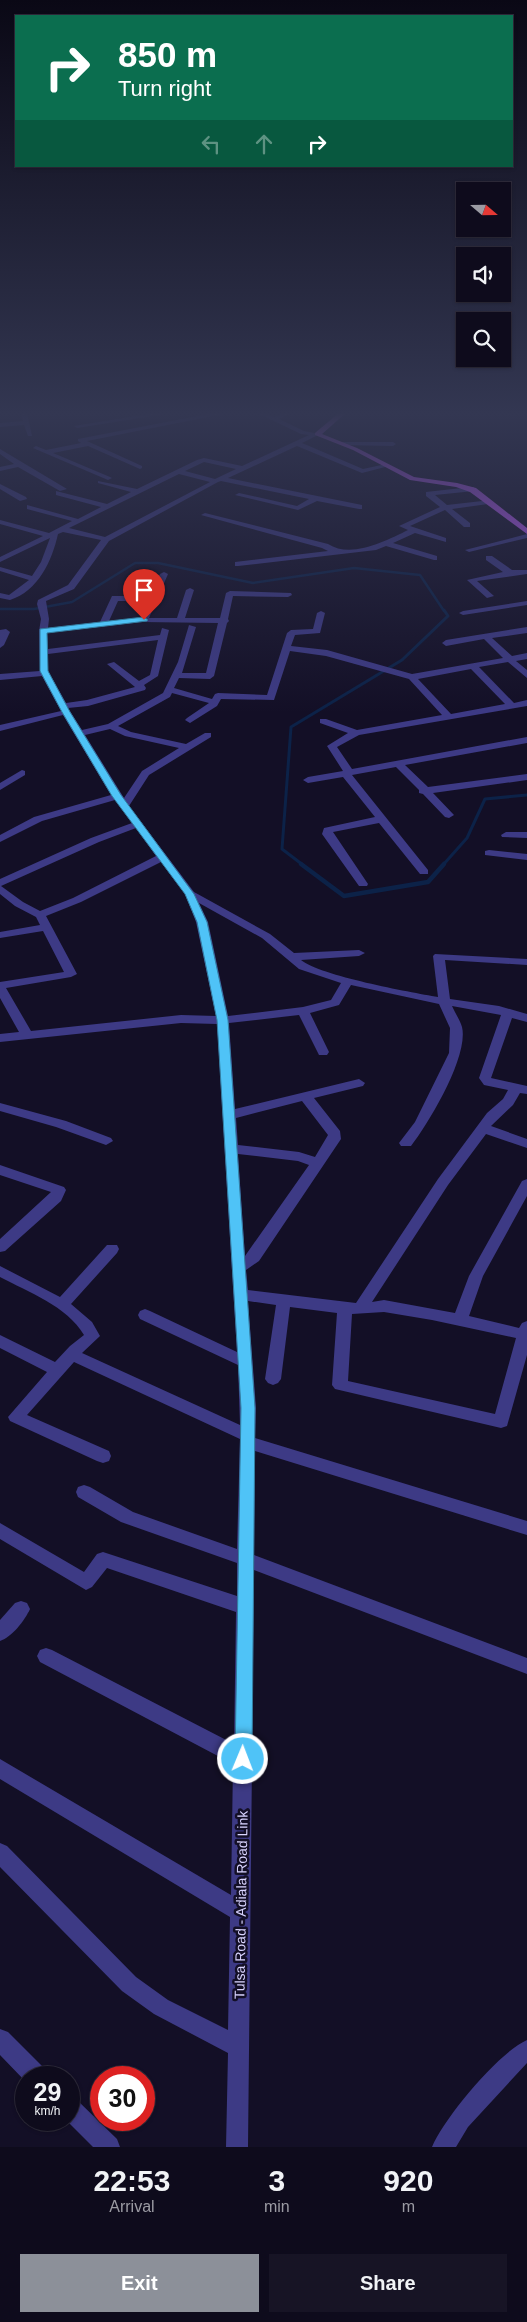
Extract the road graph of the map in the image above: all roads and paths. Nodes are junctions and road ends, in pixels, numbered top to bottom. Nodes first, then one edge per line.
1 (48, 512) edge
2 (95, 512) edge
3 (157, 512) edge
4 (436, 512) edge
5 (451, 512) edge
6 (501, 512) edge
7 (205, 514) dead end
8 (78, 521) junction
9 (0, 522) edge
10 (467, 525) dead end
11 (413, 531) junction
12 (56, 532) junction
13 (527, 532) edge
14 (527, 536) edge
15 (106, 539) junction
16 (443, 540) dead end
17 (386, 544) junction
18 (469, 550) dead end
19 (336, 553) junction
20 (434, 558) dead end
21 (489, 558) dead end
22 (0, 560) edge
23 (238, 564) dead end
24 (0, 569) edge
25 (510, 573) junction
26 (164, 574) dead end
27 (525, 574) edge
28 (35, 579) junction
29 (143, 587) dead end
30 (190, 590) dead end
31 (0, 594) edge
32 (288, 595) dead end
33 (490, 596) dead end
34 (527, 603) edge
35 (320, 613) dead end
36 (463, 614) dead end
37 (144, 620) junction
38 (168, 620) junction
39 (180, 620) junction
40 (225, 621) junction
41 (104, 623) junction
42 (192, 627) dead end
43 (527, 630) edge
44 (43, 631) junction
45 (0, 632) edge
46 (163, 637) junction
47 (486, 637) junction
48 (446, 643) dead end
49 (0, 645) edge
50 (286, 648) junction
51 (43, 652) junction
52 (527, 656) edge
53 (511, 659) junction
54 (111, 664) dead end
55 (473, 666) junction
56 (45, 673) junction
57 (176, 675) junction
58 (527, 675) edge
59 (409, 676) junction
60 (0, 677) edge
61 (140, 684) junction
62 (170, 690) junction
63 (214, 702) junction
64 (527, 704) edge
65 (512, 706) junction
66 (64, 709) junction
67 (450, 717) junction
68 (190, 720) dead end
69 (323, 721) dead end
70 (111, 726) junction
71 (0, 728) edge
72 (356, 733) junction
73 (79, 734) junction
74 (208, 735) dead end
75 (527, 740) edge
76 (187, 747) junction
77 (398, 764) junction
78 (347, 772) junction
79 (22, 773) dead end
80 (527, 777) edge
81 (308, 780) dead end
82 (0, 787) edge
83 (423, 791) junction
84 (121, 801) junction
85 (448, 815) dead end
86 (382, 819) junction
87 (137, 824) junction
88 (527, 834) edge
89 (506, 835) dead end
90 (0, 839) edge
91 (489, 853) dead end
92 (527, 857) edge
93 (162, 858) junction
94 (424, 872) dead end
95 (0, 883) edge
96 (363, 884) dead end
97 (0, 889) edge
98 (190, 894) junction
99 (40, 915) junction
100 (47, 927) junction
101 (0, 935) edge
102 (359, 954) dead end
103 (290, 957) junction
104 (527, 962) edge
105 (348, 981) junction
106 (0, 987) edge
107 (444, 1001) junction
108 (304, 1011) junction
109 (508, 1013) junction
110 (527, 1018) edge
111 (223, 1020) junction
112 (27, 1035) junction
113 (0, 1038) edge
114 (323, 1052) dead end
115 (359, 1083) dead end
116 (521, 1089) edge
117 (305, 1096) junction
118 (2, 1109) edge
119 (229, 1115) junction
120 (483, 1128) junction
121 (106, 1142) dead end
122 (406, 1143) dead end
123 (527, 1144) edge
124 (231, 1149) junction
125 (318, 1163) junction
126 (0, 1170) edge
127 (527, 1184) edge
128 (0, 1247) edge
129 (112, 1249) dead end
130 (239, 1268) junction
131 (0, 1271) edge
132 (241, 1295) junction
133 (284, 1301) junction
134 (61, 1305) junction
135 (360, 1308) junction
136 (345, 1309) junction
137 (145, 1315) dead end
138 (460, 1320) junction
139 (526, 1332) edge
140 (0, 1341) edge
141 (71, 1354) junction
142 (245, 1362) junction
143 (57, 1370) junction
144 (273, 1379) dead end
145 (248, 1439) junction
146 (103, 1456) dead end
147 (84, 1492) dead end
148 (527, 1528) edge
149 (0, 1530) edge
150 (246, 1559) junction
151 (245, 1607) junction
152 (22, 1609) dead end
153 (0, 1632) edge
154 (46, 1656) dead end
155 (527, 1666) edge
156 (243, 1759) junction
157 (0, 1768) edge
158 (0, 1853) edge
159 (241, 1912) junction
160 (0, 2040) edge
161 (239, 2047) junction
162 (527, 2052) edge
163 (26, 2066) edge
164 (80, 2119) edge
165 (240, 2146) edge
166 (109, 2147) edge
167 (443, 2147) edge

1 - 8 street
2 - 8 street
3 - 15 street, Tulsa Road - Adiala Road Link
4 - 11 street
5 - 10 street
6 - 13 main road
7 - 19 street
8 - 12 street
9 - 12 street
11 - 16 street
11 - 17 street
12 - 15 street
12 - 22 street
12 - 28 street
14 - 18 street
15 - 44 street, Tulsa Road - Adiala Road Link
17 - 19 street
17 - 20 street
19 - 23 street
21 - 25 street
24 - 28 street
25 - 27 street
25 - 33 street
26 - 37 street
28 - 31 street
29 - 41 street
30 - 39 street
32 - 40 street
34 - 36 street
35 - 50 street
37 - 38 street
37 - 41 street
38 - 39 street
38 - 46 street
39 - 40 street
40 - 57 street
41 - 44 street
42 - 57 street
43 - 47 street
44 - 51 street, Tulsa Road - Adiala Road Link
45 - 49 street
46 - 51 street
46 - 61 street
47 - 48 street
47 - 53 street
50 - 59 street
50 - 63 street
51 - 56 street, Tulsa Road - Adiala Road Link
52 - 53 street
53 - 55 street
53 - 58 street
54 - 61 street
55 - 59 street
55 - 65 street
56 - 60 street
56 - 66 street, Tulsa Road - Adiala Road Link
57 - 62 street
59 - 67 street
61 - 66 street
62 - 63 street
62 - 70 street
63 - 68 street
64 - 65 street
65 - 67 street
66 - 71 street
66 - 73 street, Tulsa Road - Adiala Road Link
67 - 72 street
69 - 72 street
70 - 73 street
70 - 76 street
72 - 78 street
73 - 84 street, Tulsa Road - Adiala Road Link
74 - 76 street
75 - 77 street
76 - 84 street
77 - 78 street
77 - 83 street
78 - 81 street
78 - 86 street
79 - 82 street
80 - 83 street
83 - 85 street
84 - 87 street, Tulsa Road - Adiala Road Link
84 - 90 street
86 - 94 street
86 - 96 street
87 - 93 street, Tulsa Road - Adiala Road Link
87 - 95 street
88 - 89 street
91 - 92 street
93 - 98 street, Tulsa Road - Adiala Road Link
93 - 99 street
97 - 99 street
98 - 103 street
98 - 111 street, Tulsa Road - Adiala Road Link
99 - 100 street
100 - 101 street
100 - 106 street
102 - 103 street
103 - 105 street
104 - 107 street
105 - 107 street
105 - 108 street
106 - 112 street
107 - 109 street
107 - 122 street
108 - 111 street
108 - 114 street
109 - 110 street
109 - 116 street
111 - 112 street
111 - 119 street, Tulsa Road - Adiala Road Link
112 - 113 street
115 - 117 street
116 - 120 street
117 - 119 street
117 - 125 street
118 - 121 street
119 - 124 street, Tulsa Road - Adiala Road Link
120 - 123 street
120 - 135 street
124 - 125 street
124 - 130 street, Tulsa Road - Adiala Road Link
125 - 130 street
126 - 128 street
127 - 138 street
129 - 134 street
130 - 132 street, Tulsa Road - Adiala Road Link
131 - 134 street
132 - 133 street
132 - 142 street, Tulsa Road - Adiala Road Link
133 - 136 street
133 - 144 street
134 - 141 street
135 - 136 street
135 - 138 street
136 - 139 street
137 - 142 street
138 - 139 street
140 - 143 street
141 - 143 street
141 - 145 street
142 - 145 street, Tulsa Road - Adiala Road Link
143 - 146 street
145 - 148 street
145 - 150 street, Tulsa Road - Adiala Road Link
147 - 150 street
149 - 151 street
150 - 151 street, Tulsa Road - Adiala Road Link
150 - 155 street
151 - 156 street, Tulsa Road - Adiala Road Link
152 - 153 street
154 - 156 street
156 - 159 street, Tulsa Road - Adiala Road Link
157 - 159 street
158 - 161 street
159 - 161 street, Tulsa Road - Adiala Road Link
160 - 163 street
161 - 165 street, Tulsa Road - Adiala Road Link
162 - 167 street
164 - 166 street

